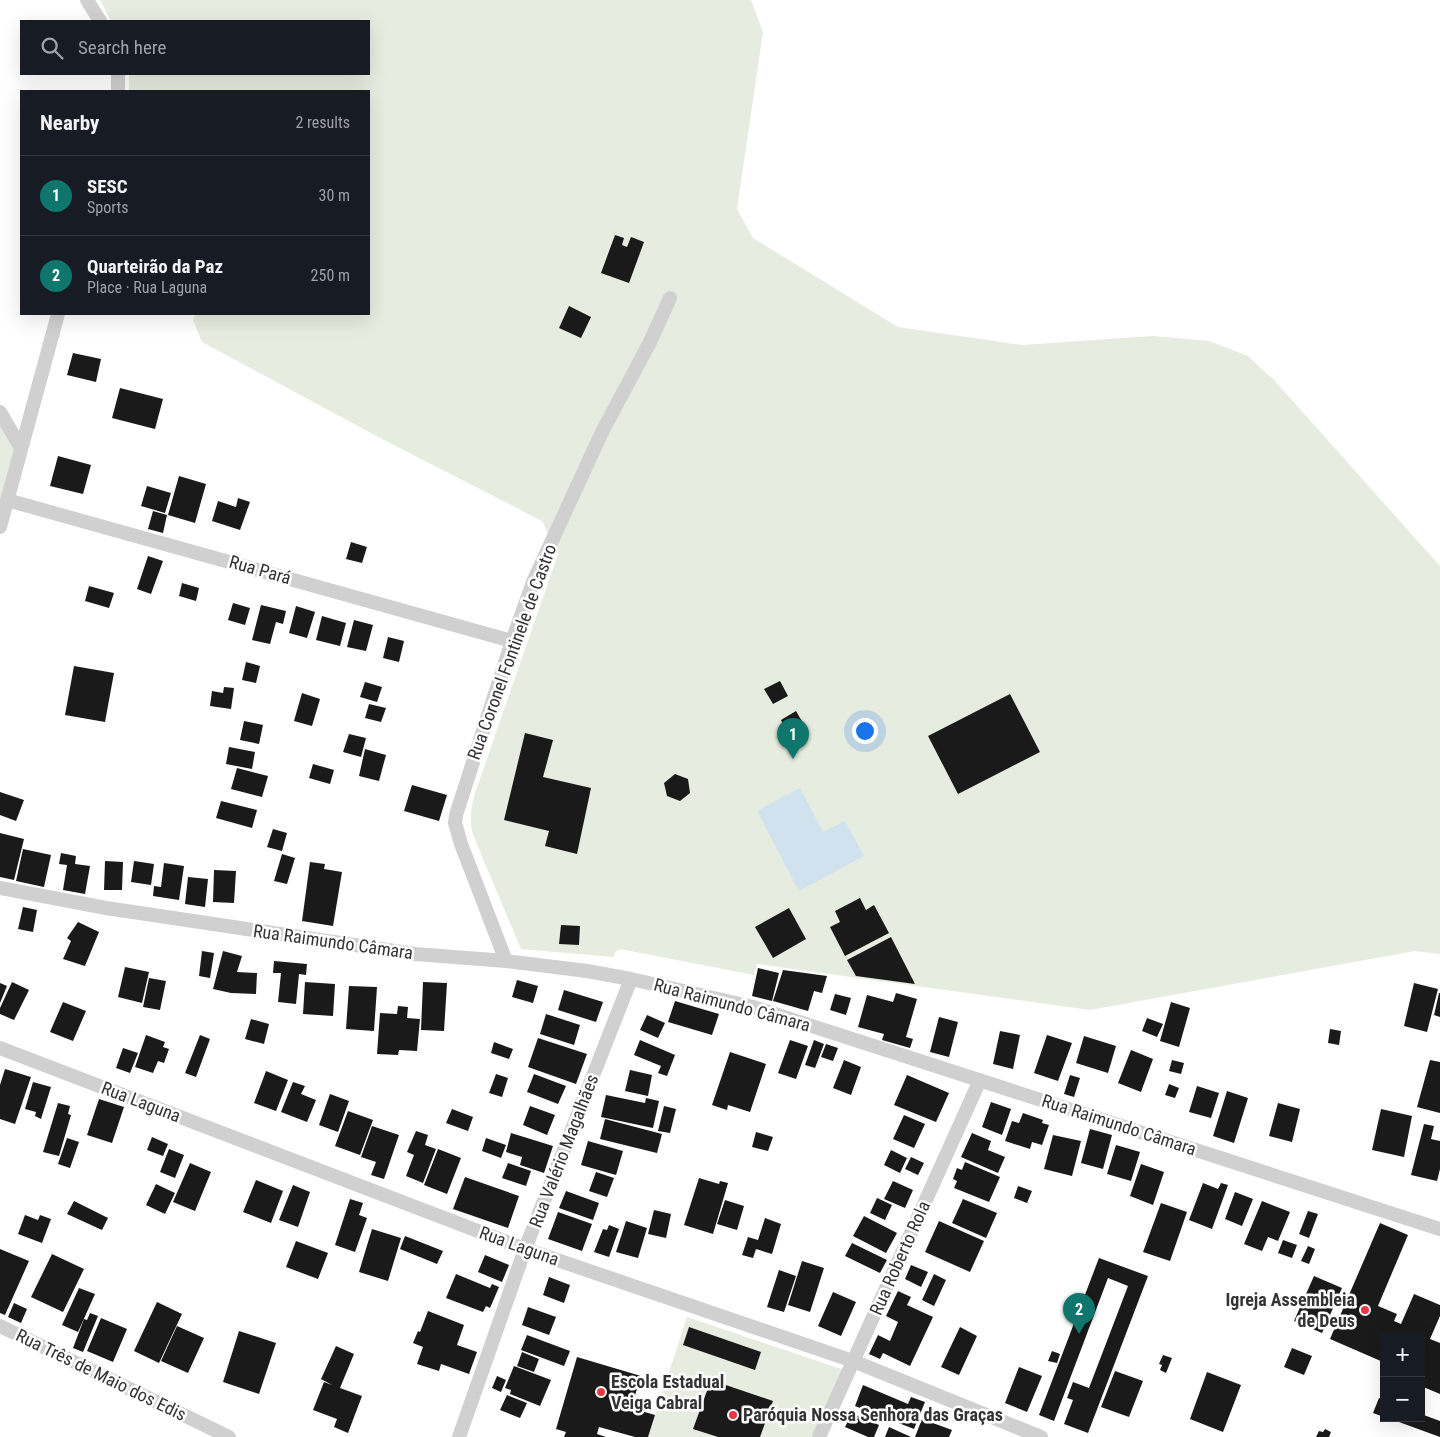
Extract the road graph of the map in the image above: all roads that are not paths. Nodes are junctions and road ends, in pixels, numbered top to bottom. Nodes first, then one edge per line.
1 (87, 0) edge
2 (99, 20) edge
3 (118, 75) edge
4 (118, 90) edge
5 (670, 298) dead end
6 (58, 315) edge
7 (0, 412) edge
8 (20, 448) junction
9 (7, 500) junction
10 (0, 526) edge
11 (512, 641) junction
12 (0, 888) edge
13 (506, 961) junction
14 (631, 979) junction
15 (0, 1048) edge
16 (980, 1080) junction
17 (1440, 1229) edge
18 (525, 1249) junction
19 (0, 1326) edge
20 (853, 1361) junction
21 (229, 1437) edge
22 (459, 1437) edge
23 (819, 1437) edge
24 (1041, 1437) edge

1 - 2 street
3 - 4 street
5 - 11 street, Rua Coronel Fontinele de Castro
6 - 8 street
7 - 8 street
8 - 9 street
9 - 10 street
9 - 11 street, Rua Pará
11 - 13 street, Rua Coronel Fontinele de Castro
12 - 13 street, Rua Raimundo Câmara
13 - 14 street, Rua Raimundo Câmara
14 - 16 street, Rua Raimundo Câmara
14 - 18 street, Rua Valério Magalhães
15 - 18 street, Rua Laguna
16 - 17 street, Rua Raimundo Câmara
16 - 20 street, Rua Roberto Rola
18 - 20 street, Rua Laguna
18 - 22 street, Rua Valério Magalhães
19 - 21 street, Rua Três de Maio dos Edis
20 - 23 street, Rua Roberto Rola
20 - 24 street, Rua Laguna

